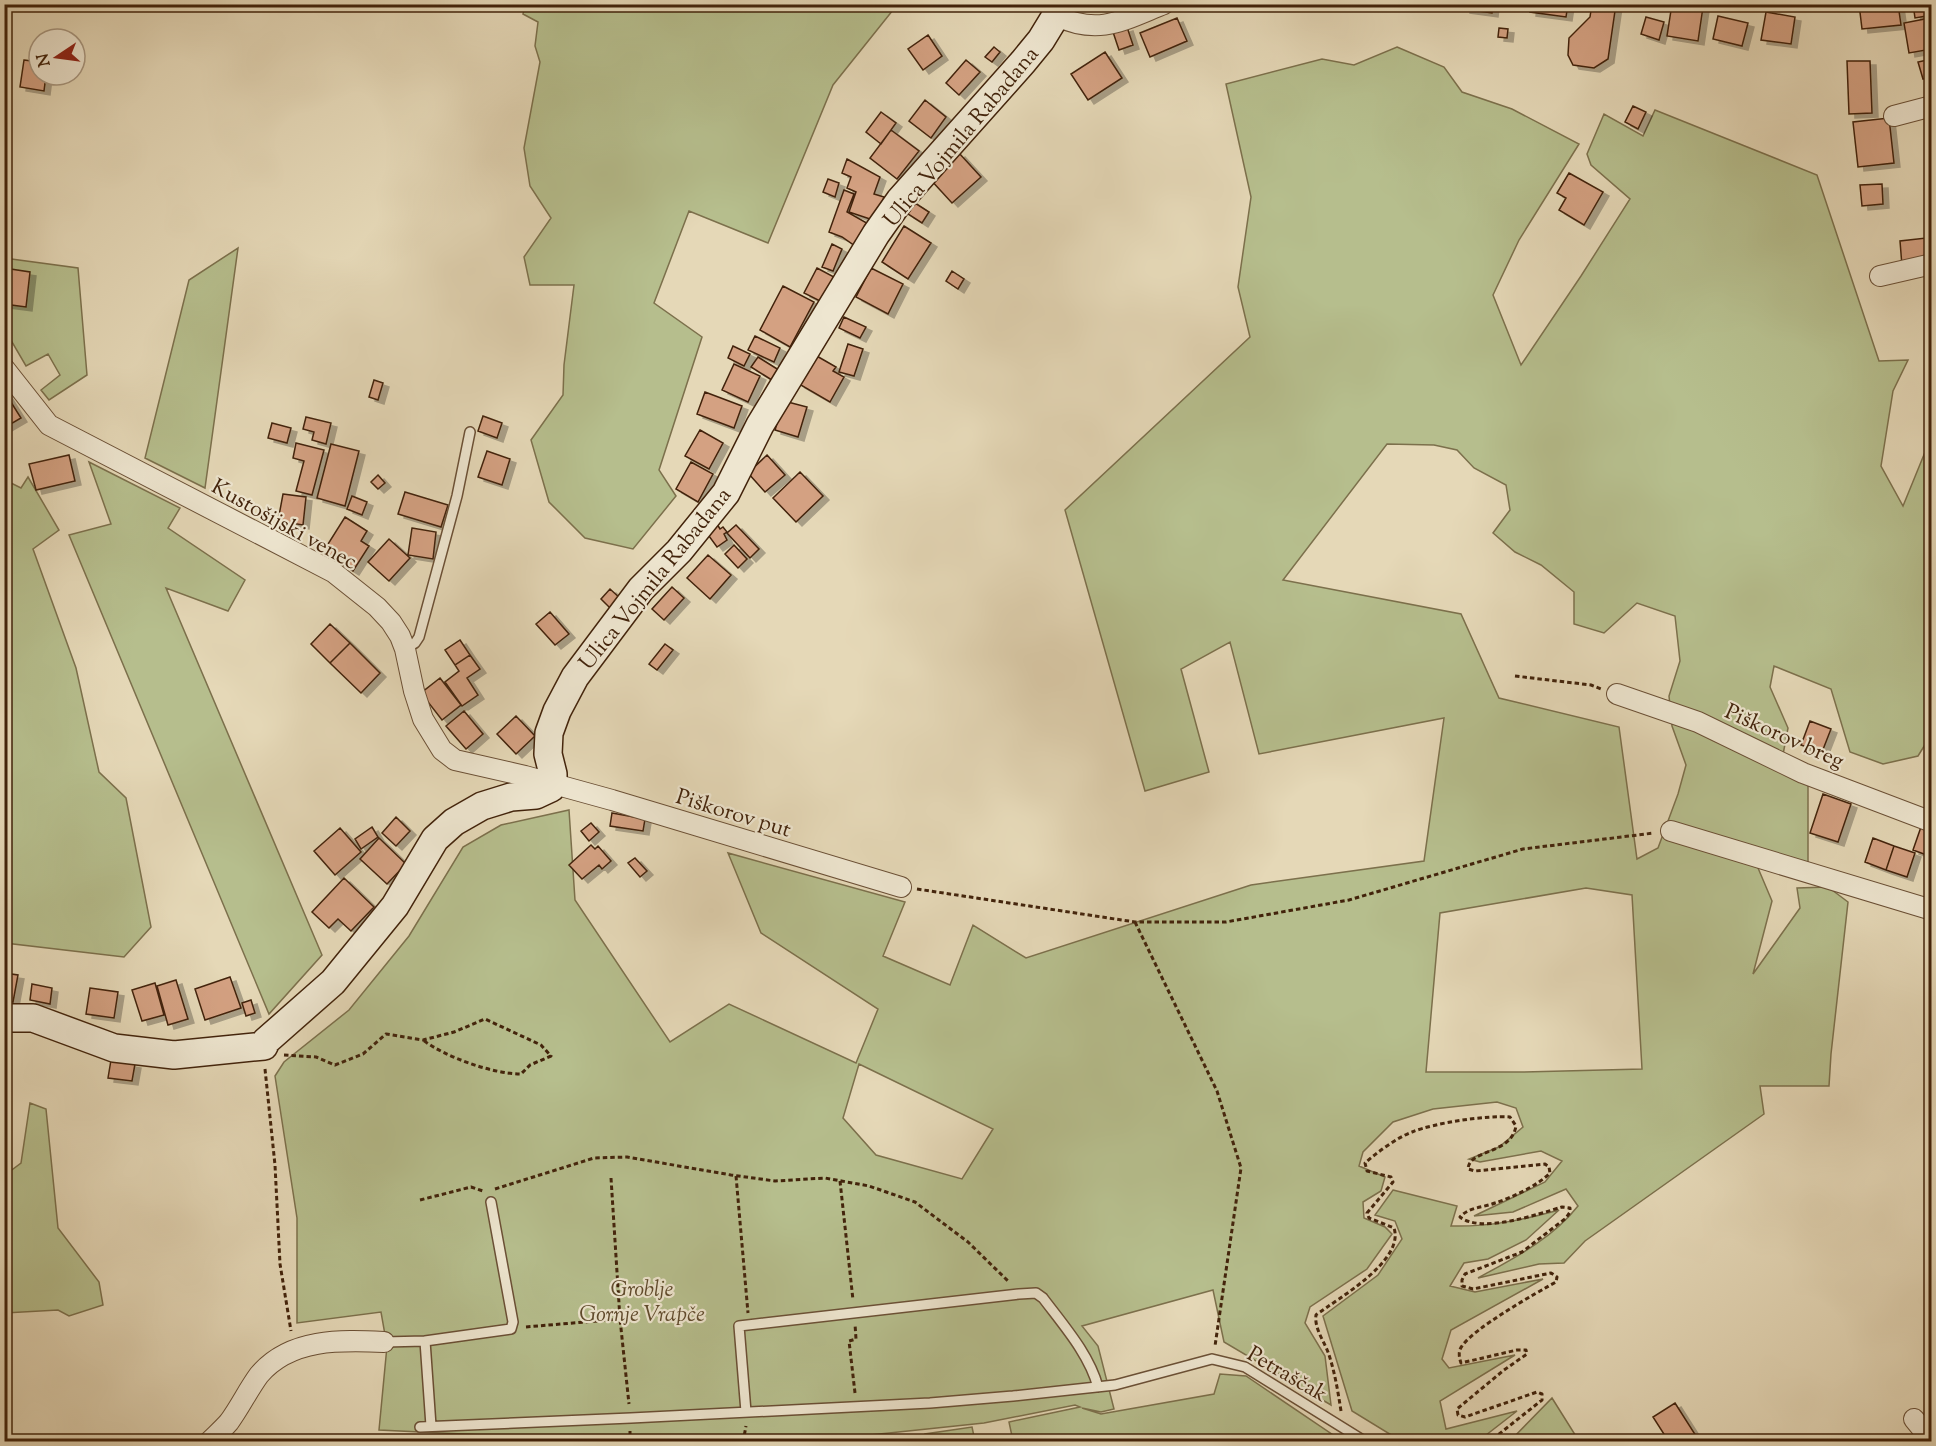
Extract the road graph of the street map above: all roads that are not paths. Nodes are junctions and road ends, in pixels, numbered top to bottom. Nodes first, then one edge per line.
1 (1164, 4) edge
2 (1060, 10) edge
3 (1932, 106) edge
4 (1894, 116) dead end
5 (1932, 264) edge
6 (1880, 276) dead end
7 (4, 368) edge
8 (470, 432) dead end
9 (405, 649) junction
10 (1617, 694) road end
11 (553, 784) junction
12 (1932, 822) edge
13 (1671, 831) road end
14 (901, 887) road end
15 (1932, 910) edge
16 (4, 1018) edge
17 (491, 1202) dead end
18 (425, 1341) junction
19 (384, 1342) joint
20 (1098, 1387) junction
21 (746, 1412) junction
22 (1914, 1419) dead end
23 (431, 1426) junction
24 (420, 1427) dead end
25 (1932, 1441) edge
26 (209, 1442) edge
27 (1366, 1442) edge

1 - 2 street
2 - 11 street, Ulica Vojmila Rabadana
3 - 4 street
5 - 6 street
7 - 9 street, Kustošijski venec
8 - 9 lane
9 - 11 street, Kustošijski venec
10 - 12 street, Piškorov breg
11 - 14 street, Piškorov put
11 - 16 street
13 - 15 street
17 - 18 lane
18 - 19 lane
18 - 23 lane
19 - 26 street
20 - 21 lane, Petraščak
20 - 21 lane
20 - 27 lane, Petraščak
21 - 23 lane, Petraščak
22 - 25 street
23 - 24 lane, Petraščak

